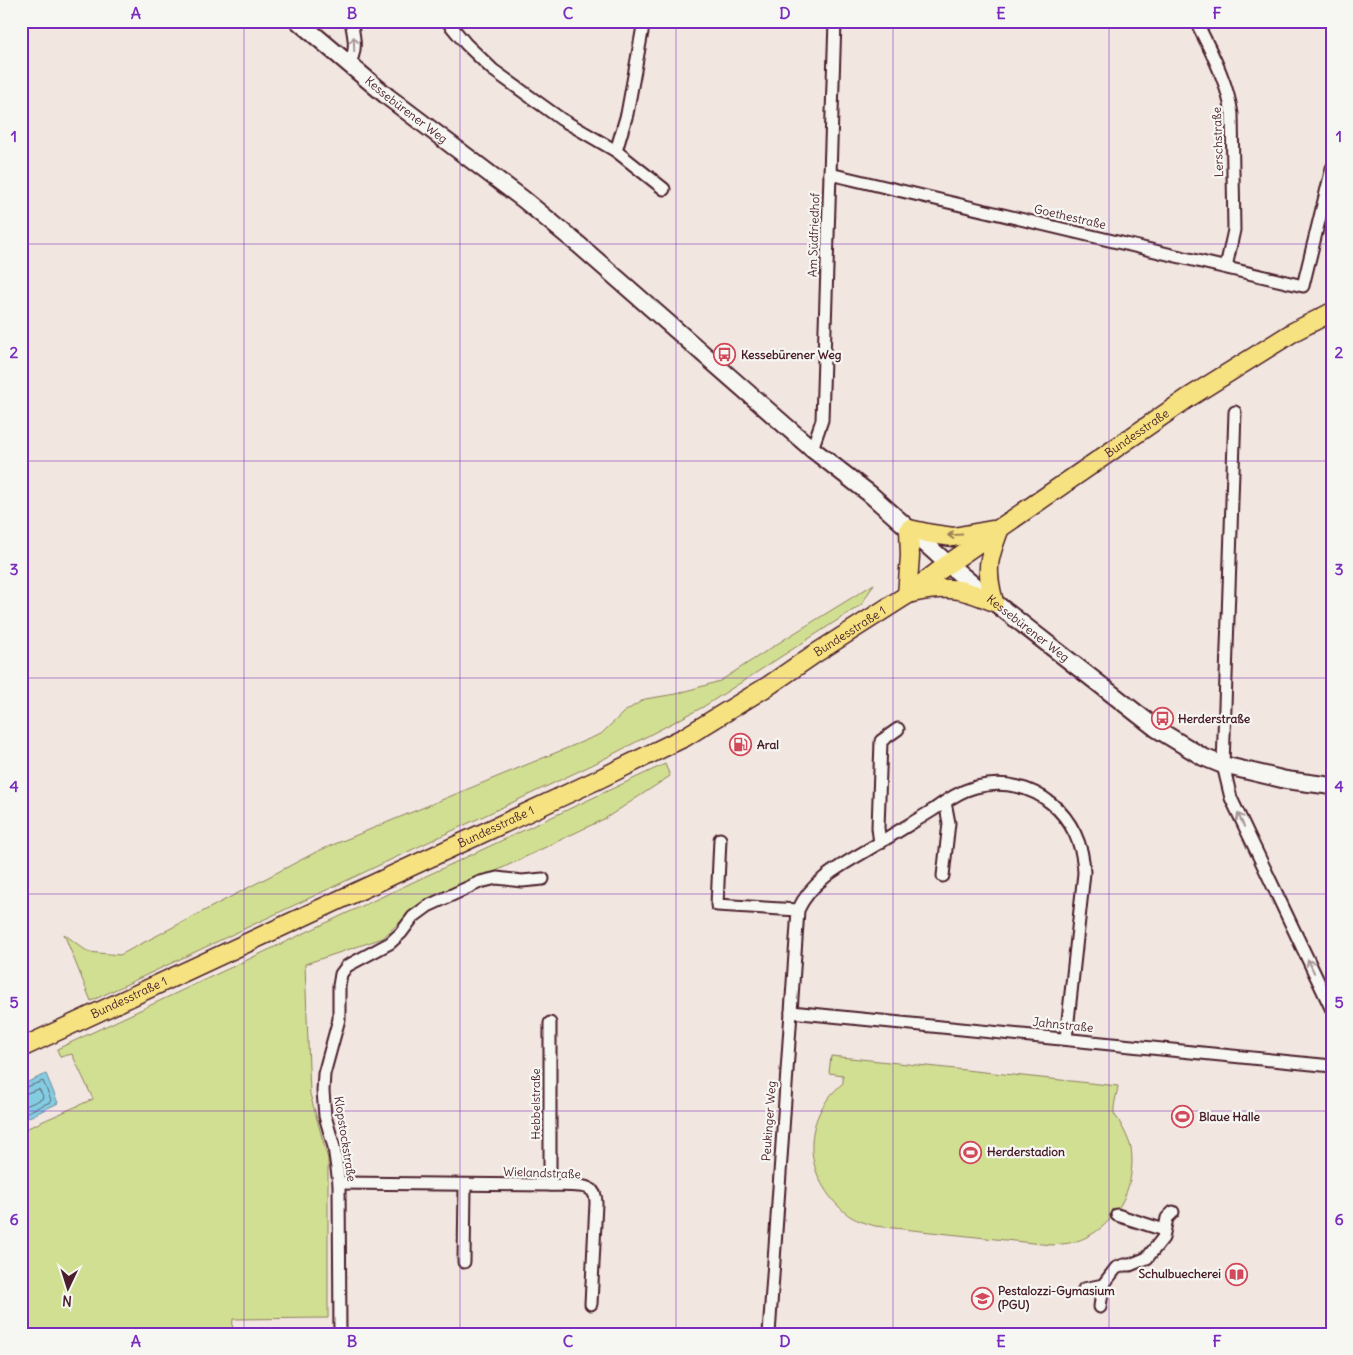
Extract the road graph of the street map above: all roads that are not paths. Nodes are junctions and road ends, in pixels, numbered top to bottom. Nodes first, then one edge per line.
1 (298, 21) edge
2 (351, 21) edge
3 (447, 21) edge
4 (644, 21) edge
5 (835, 21) edge
6 (1196, 21) edge
7 (348, 65) junction
8 (616, 151) junction
9 (1332, 168) edge
10 (830, 174) junction
11 (664, 189) dead end
12 (1226, 267) junction
13 (1332, 312) edge
14 (1235, 412) dead end
15 (812, 449) junction
16 (1000, 528) junction
17 (909, 529) junction
18 (948, 564) junction
19 (907, 595) junction
20 (994, 602) junction
21 (898, 729) dead end
22 (1223, 765) junction
23 (1332, 786) edge
24 (945, 802) junction
25 (720, 839) dead end
26 (880, 843) junction
27 (943, 876) dead end
28 (543, 879) dead end
29 (798, 910) junction
30 (1332, 1010) edge
31 (791, 1012) junction
32 (550, 1023) dead end
33 (1066, 1039) junction
34 (21, 1048) edge
35 (1332, 1066) edge
36 (339, 1183) junction
37 (465, 1185) junction
38 (550, 1185) junction
39 (1173, 1212) dead end
40 (1117, 1215) dead end
41 (1164, 1230) junction
42 (464, 1262) dead end
43 (1103, 1285) junction
44 (1084, 1289) dead end
45 (591, 1304) dead end
46 (1100, 1307) dead end
47 (340, 1334) edge
48 (769, 1334) edge

1 - 7 main road, Kessebürener Weg
7 -> 2 street
3 - 8 street
4 - 8 street
5 - 10 street, Am Südfriedhof
6 - 12 street, Lerschstraße
7 - 15 main road, Kessebürener Weg
8 - 11 street
9 - 12 street, Goethestraße
10 - 12 street, Goethestraße
10 - 15 street, Am Südfriedhof
13 - 16 main road, Bundesstraße
14 - 22 street
15 - 17 main road, Kessebürener Weg
16 -> 17 main road
16 - 18 main road, Bundesstraße
16 - 20 main road
17 - 18 main road, Kessebürener Weg
17 - 19 main road
18 - 19 main road, Bundesstraße 1
18 - 20 main road, Kessebürener Weg
19 - 20 main road
19 - 34 main road, Bundesstraße 1
20 - 22 main road, Kessebürener Weg
21 - 26 street
22 - 23 main road, Kessebürener Weg
30 -> 22 street
24 - 26 street, Peukinger Weg
24 - 27 street
24 - 33 street, Peukinger Weg
25 - 29 street
26 - 29 street, Peukinger Weg
28 - 36 street, Klopstockstraße
29 - 31 street, Peukinger Weg
31 - 33 street, Jahnstraße
31 - 48 street, Peukinger Weg
32 - 38 street, Hebbelstraße
33 - 35 street, Jahnstraße
36 - 37 street, Wielandstraße
36 - 47 street, Klopstockstraße
37 - 38 street, Wielandstraße
37 - 42 street
38 - 45 street, Wielandstraße
39 - 41 street
40 - 41 street
41 - 43 street
43 - 44 street
43 - 46 street

